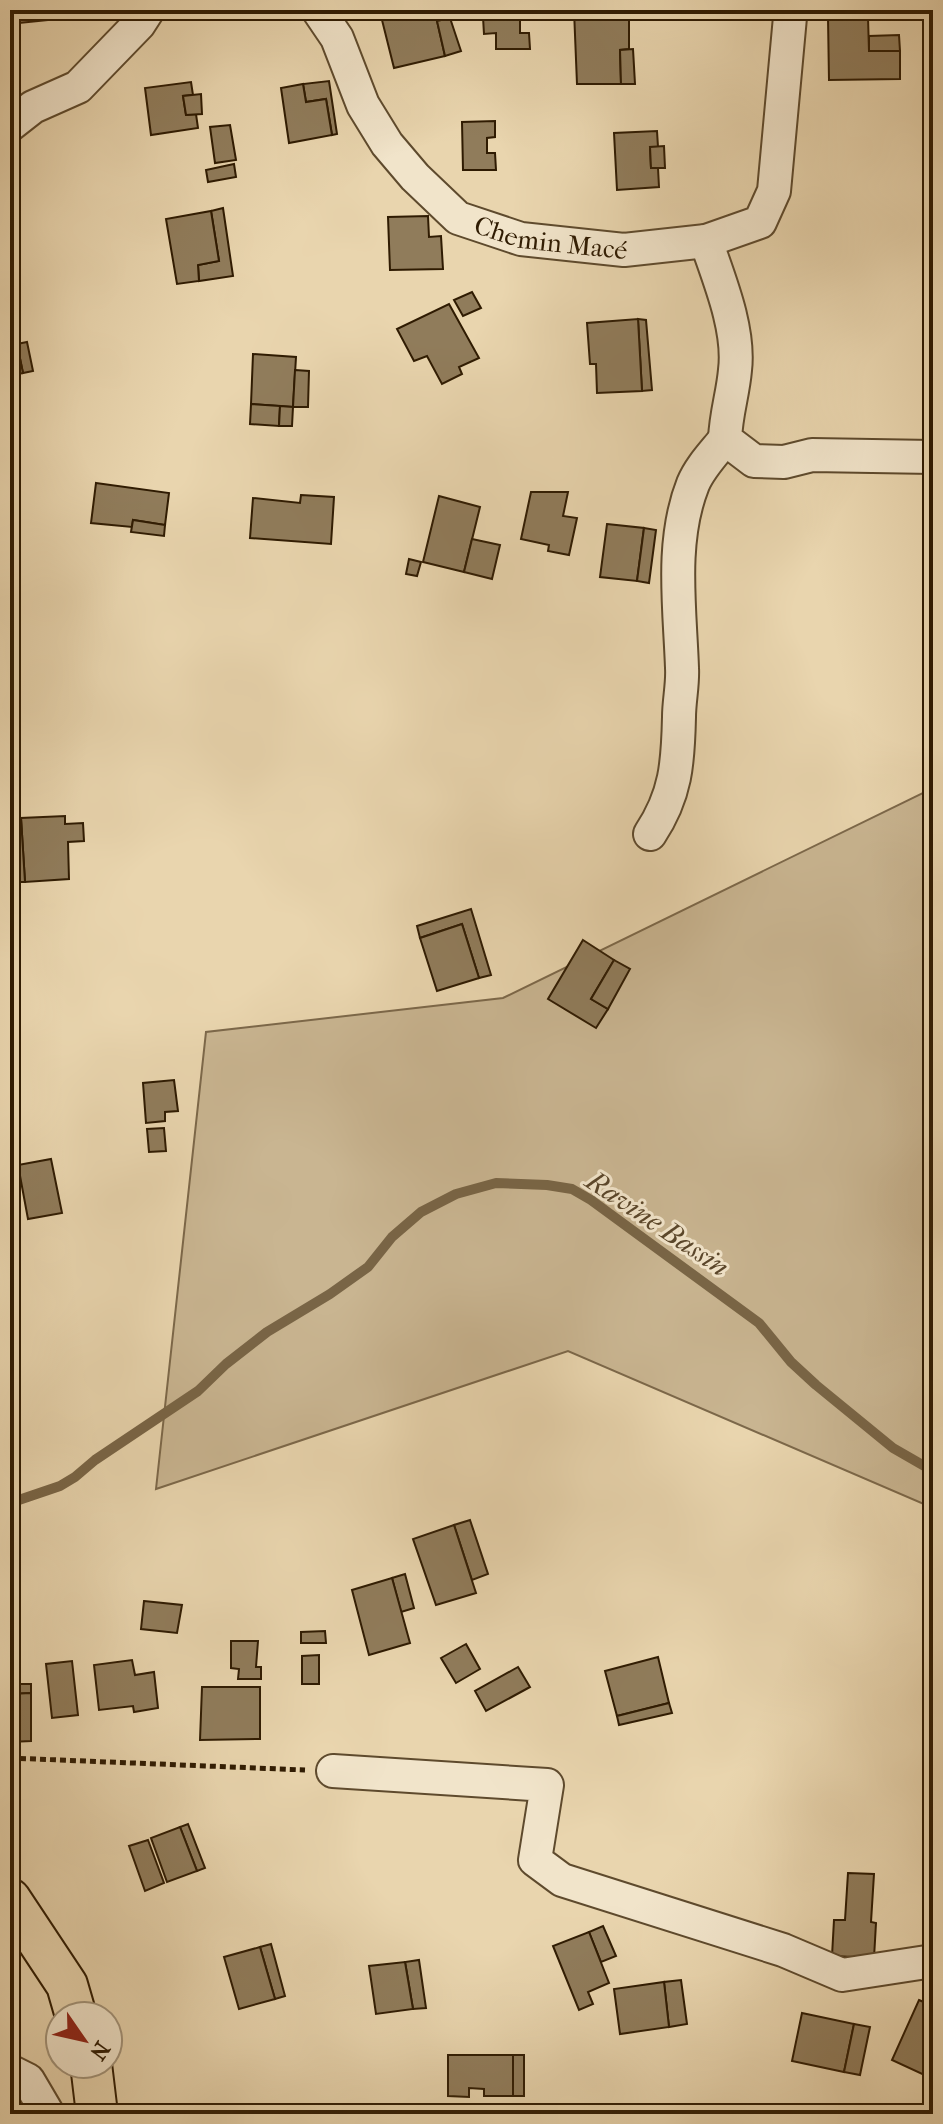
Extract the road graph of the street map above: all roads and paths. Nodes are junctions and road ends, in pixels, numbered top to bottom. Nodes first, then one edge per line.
1 (148, 10) edge
2 (318, 10) edge
3 (793, 10) edge
4 (10, 125) edge
5 (706, 241) junction
6 (725, 439) junction
7 (933, 457) edge
8 (650, 834) dead end
9 (10, 1758) edge
10 (333, 1771) joint
11 (10, 1899) edge
12 (933, 1961) edge
13 (71, 2000) edge
14 (10, 2071) edge
15 (93, 2080) edge
16 (48, 2114) edge
17 (97, 2114) edge

1 - 4 street
2 - 5 street, Chemin Macé
3 - 5 street, Chemin Macé
5 - 6 street
6 - 7 street
6 - 8 street
9 - 10 path
10 - 12 street
11 - 13 main road
14 - 16 street
15 - 17 main road

